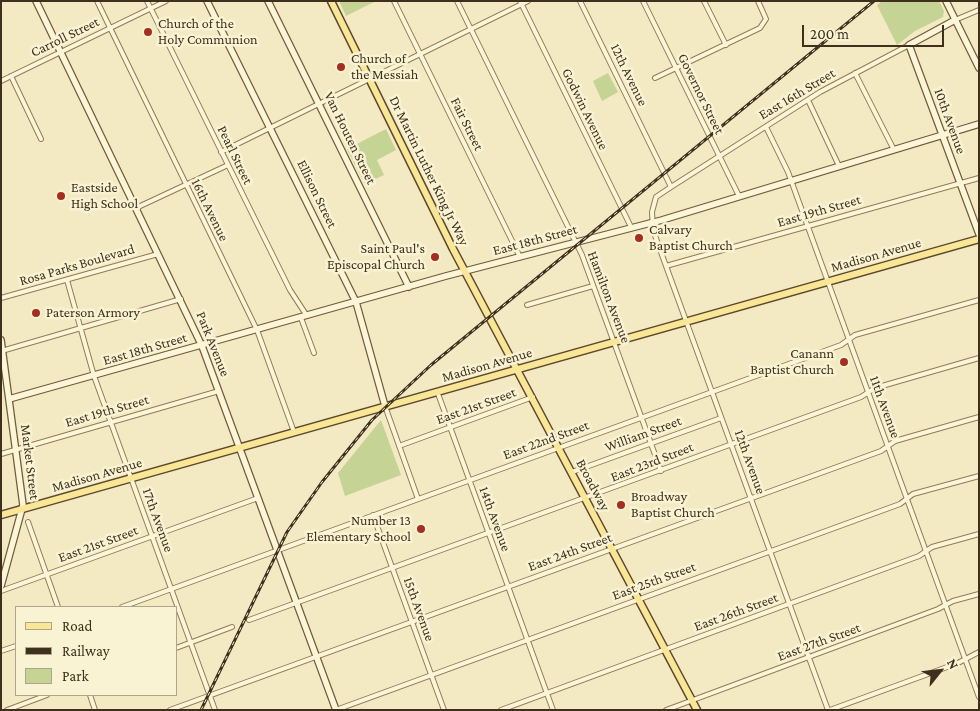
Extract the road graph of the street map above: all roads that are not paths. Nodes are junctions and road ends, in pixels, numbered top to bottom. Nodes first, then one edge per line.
1 (36, 1) edge
2 (97, 1) edge
3 (147, 1) edge
4 (166, 1) edge
5 (207, 1) edge
6 (268, 1) edge
7 (331, 1) edge
8 (394, 1) edge
9 (458, 1) edge
10 (528, 1) edge
11 (580, 1) edge
12 (643, 1) edge
13 (704, 1) edge
14 (758, 1) edge
15 (946, 1) edge
16 (520, 3) edge
17 (150, 9) junction
18 (979, 10) edge
19 (955, 20) junction
20 (110, 28) junction
21 (472, 30) junction
22 (726, 45) junction
23 (909, 45) junction
24 (61, 53) junction
25 (420, 56) junction
26 (676, 68) junction
27 (979, 68) edge
28 (855, 73) junction
29 (11, 76) junction
30 (655, 78) dead end
31 (370, 80) junction
32 (1, 81) edge
33 (808, 100) junction
34 (319, 105) junction
35 (979, 124) edge
36 (766, 127) junction
37 (270, 129) junction
38 (942, 135) junction
39 (41, 139) dead end
40 (894, 150) junction
41 (221, 152) junction
42 (720, 156) junction
43 (228, 165) junction
44 (840, 166) junction
45 (979, 178) edge
46 (791, 180) junction
47 (960, 183) junction
48 (186, 185) junction
49 (671, 187) junction
50 (739, 196) junction
51 (136, 208) junction
52 (652, 222) junction
53 (807, 226) junction
54 (631, 227) junction
55 (979, 234) edge
56 (979, 239) edge
57 (576, 242) junction
58 (159, 254) junction
59 (520, 257) junction
60 (666, 266) junction
61 (466, 271) junction
62 (67, 280) junction
63 (828, 282) junction
64 (593, 286) junction
65 (409, 287) junction
66 (1, 298) edge
67 (181, 300) junction
68 (979, 300) edge
69 (356, 302) junction
70 (527, 305) dead end
71 (304, 317) junction
72 (686, 322) junction
73 (80, 328) junction
74 (257, 330) junction
75 (1, 340) edge
76 (849, 340) junction
77 (614, 342) junction
78 (202, 346) junction
79 (2, 352) edge
80 (314, 353) dead end
81 (979, 358) edge
82 (518, 369) junction
83 (94, 376) junction
84 (219, 392) junction
85 (437, 392) junction
86 (712, 392) junction
87 (868, 392) junction
88 (533, 397) junction
89 (9, 399) junction
90 (385, 406) junction
91 (642, 417) junction
92 (979, 417) edge
93 (722, 418) junction
94 (110, 422) junction
95 (450, 427) junction
96 (294, 432) junction
97 (651, 443) junction
98 (731, 444) junction
99 (399, 446) junction
100 (887, 446) junction
101 (559, 447) junction
102 (240, 448) junction
103 (16, 450) junction
104 (1, 454) edge
105 (661, 471) junction
106 (572, 472) junction
107 (979, 476) edge
108 (131, 478) junction
109 (469, 480) junction
110 (258, 498) junction
111 (750, 498) junction
112 (418, 499) junction
113 (586, 499) junction
114 (906, 499) junction
115 (23, 508) junction
116 (1, 515) edge
117 (373, 516) junction
118 (28, 522) dead end
119 (488, 533) junction
120 (979, 534) edge
121 (152, 536) junction
122 (612, 548) junction
123 (276, 550) junction
124 (770, 551) junction
125 (926, 552) junction
126 (393, 569) junction
127 (46, 575) junction
128 (1, 586) edge
129 (508, 586) junction
130 (172, 589) junction
131 (1, 591) edge
132 (979, 594) edge
133 (639, 599) junction
134 (297, 604) junction
135 (790, 604) junction
136 (945, 605) junction
137 (58, 606) edge
138 (125, 606) edge
139 (249, 620) dead end
140 (412, 622) junction
141 (232, 627) dead end
142 (527, 640) junction
143 (191, 642) junction
144 (15, 646) edge
145 (178, 647) edge
146 (665, 649) junction
147 (1, 651) edge
148 (979, 652) edge
149 (316, 657) junction
150 (810, 658) junction
151 (965, 659) junction
152 (432, 675) junction
153 (547, 693) junction
154 (210, 695) junction
155 (44, 696) edge
156 (90, 696) edge
157 (979, 697) edge
158 (692, 700) junction
159 (7, 710) edge
160 (95, 710) edge
161 (170, 710) edge
162 (215, 710) edge
163 (336, 710) edge
164 (444, 710) edge
165 (501, 710) edge
166 (553, 710) edge
167 (666, 710) edge
168 (697, 710) edge
169 (829, 710) edge

1 - 24 street, Park Avenue
2 - 20 street, 16th Avenue
3 - 17 street, Pearl Street
4 - 17 street, Carroll Street
5 - 37 street, Ellison Street
6 - 34 street, Van Houten Street
7 - 31 main road, Dr Martin Luther King Jr Way
8 - 25 street, Fair Street
9 - 21 street, Hamilton Avenue
10 - 16 street
11 - 49 street, 12th Avenue
12 - 26 street, Governor Street
13 - 22 street
14 - 22 street
15 - 19 street
16 - 21 street
16 - 54 street, Godwin Avenue
17 - 20 street, Carroll Street
17 - 41 street, Pearl Street
18 - 19 street, East 16th Street
19 - 23 street, East 16th Street
19 - 27 street
20 - 24 street, Carroll Street
20 - 48 street, 16th Avenue
21 - 25 street
21 - 57 street, Hamilton Avenue
22 - 26 street
23 - 28 street, East 16th Street
23 - 38 street, 10th Avenue
24 - 29 street, Carroll Street
24 - 51 street, Park Avenue
25 - 31 street
25 - 59 street, Fair Street
26 - 30 street
26 - 42 street, Governor Street
28 - 33 street, East 16th Street
28 - 40 street
29 - 32 street, Carroll Street
29 - 39 street
31 - 34 street
31 - 61 main road, Dr Martin Luther King Jr Way
33 - 36 street, East 16th Street
33 - 44 street
34 - 37 street
34 - 65 street, Van Houten Street
35 - 38 street, East 18th Street
36 - 42 street, East 16th Street
36 - 46 street, 11th Avenue
37 - 41 street
37 - 69 street, Ellison Street
38 - 40 street, East 18th Street
38 - 47 street, 10th Avenue
40 - 44 street, East 18th Street
41 - 43 street, Pearl Street
42 - 49 street, East 16th Street
42 - 50 street, Governor Street
43 - 48 street
43 - 71 street, Pearl Street
44 - 46 street, East 18th Street
45 - 47 street, East 19th Street
46 - 50 street, East 18th Street
46 - 53 street, 11th Avenue
47 - 53 street, East 19th Street
47 - 55 street, 10th Avenue
48 - 51 street
48 - 74 street, 16th Avenue
49 - 52 street, East 16th Street
50 - 52 street, East 18th Street
51 - 58 street, Park Avenue
52 - 54 street, East 18th Street
52 - 60 street, 12th Avenue
53 - 60 street, East 19th Street
53 - 63 street, 11th Avenue
54 - 57 street, East 18th Street
56 - 63 main road, Madison Avenue
57 - 59 street, East 18th Street
57 - 64 street, Hamilton Avenue
58 - 62 street, Rosa Parks Boulevard
58 - 67 street, Park Avenue
59 - 61 street, East 18th Street
60 - 72 street, 12th Avenue
61 - 65 street, East 18th Street
61 - 82 main road, Broadway
62 - 66 street, Rosa Parks Boulevard
62 - 73 street, 17th Avenue
63 - 72 main road, Madison Avenue
63 - 76 street, 11th Avenue
64 - 70 street
64 - 77 street, Hamilton Avenue
65 - 69 street, East 18th Street
67 - 73 street
67 - 78 street, Park Avenue
68 - 76 street, East 22nd Street
69 - 71 street, East 18th Street
69 - 90 street, Ellison Street
71 - 74 street, East 18th Street
71 - 80 street
72 - 77 main road, Madison Avenue
72 - 86 street, 12th Avenue
73 - 79 street
73 - 83 street, 17th Avenue
74 - 78 street, East 18th Street
74 - 96 street, 16th Avenue
75 - 79 street, Market Street
76 - 86 street, East 22nd Street
76 - 87 street, 11th Avenue
77 - 82 main road, Madison Avenue
77 - 91 street, Hamilton Avenue
78 - 83 street, East 18th Street
78 - 84 street, Park Avenue
79 - 89 street, Market Street
81 - 87 street, East 23rd Street
82 - 85 main road, Madison Avenue
82 - 88 main road, Broadway
83 - 89 street, East 18th Street
83 - 94 street, 17th Avenue
84 - 94 street, East 19th Street
84 - 102 street, Park Avenue
85 - 90 main road, Madison Avenue
85 - 95 street, 14th Avenue
86 - 91 street, East 22nd Street
86 - 93 street, 12th Avenue
87 - 98 street, East 23rd Street
87 - 100 street, 11th Avenue
88 - 95 street, East 21st Street
88 - 101 main road, Broadway
89 - 103 street, Market Street
90 - 96 main road, Madison Avenue
90 - 99 street
91 - 97 street, Hamilton Avenue
91 - 101 street, East 22nd Street
92 - 100 street, East 24th Street
93 - 97 street, William Street
93 - 98 street, 12th Avenue
94 - 103 street, East 19th Street
94 - 108 street, 17th Avenue
95 - 99 street, East 21st Street
95 - 109 street, 14th Avenue
96 - 102 main road, Madison Avenue
97 - 105 street, Hamilton Avenue
97 - 106 street, William Street
98 - 105 street, East 23rd Street
98 - 111 street, 12th Avenue
99 - 112 street
100 - 111 street, East 24th Street
100 - 114 street, 11th Avenue
101 - 106 main road, Broadway
101 - 109 street, East 22nd Street
102 - 108 main road, Madison Avenue
102 - 110 street, Park Avenue
103 - 104 street, East 19th Street
103 - 115 street, Market Street
105 - 113 street, East 23rd Street
106 - 113 main road, Broadway
107 - 114 street, East 25th Street
108 - 115 main road, Madison Avenue
108 - 121 street, 17th Avenue
109 - 112 street, East 22nd Street
109 - 119 street, 14th Avenue
110 - 121 street, East 21st Street
110 - 123 street, Park Avenue
111 - 122 street, East 24th Street
111 - 124 street, 12th Avenue
112 - 117 street, East 22nd Street
113 - 119 street, East 23rd Street
113 - 122 main road, Broadway
114 - 124 street, East 25th Street
114 - 125 street, 11th Avenue
115 - 116 main road, Madison Avenue
115 - 128 street, Market Street
117 - 123 street, East 22nd Street
117 - 126 street, 15th Avenue
118 - 127 street
119 - 126 street, East 23rd Street
119 - 129 street, 14th Avenue
120 - 125 street, East 26th Street
121 - 127 street, East 21st Street
121 - 130 street, 17th Avenue
122 - 129 street, East 24th Street
122 - 133 main road, Broadway
123 - 130 street, East 22nd Street
123 - 134 street, Park Avenue
124 - 133 street, East 25th Street
124 - 135 street, 12th Avenue
125 - 135 street, East 26th Street
125 - 136 street, 11th Avenue
126 - 134 street, East 23rd Street
126 - 140 street, 15th Avenue
127 - 131 street, East 21st Street
127 - 137 street
129 - 140 street, East 24th Street
129 - 142 street, 14th Avenue
130 - 138 street, East 22nd Street
130 - 143 street, 17th Avenue
132 - 136 street, East 27th Street
133 - 142 street, East 25th Street
133 - 146 main road, Broadway
134 - 139 street, East 23rd Street
134 - 149 street, Park Avenue
135 - 146 street, East 26th Street
135 - 150 street, 12th Avenue
136 - 150 street, East 27th Street
136 - 151 street, 11th Avenue
140 - 149 street, East 24th Street
140 - 152 street, 15th Avenue
141 - 143 street
142 - 152 street, East 25th Street
142 - 153 street, 14th Avenue
143 - 145 street
143 - 154 street, 17th Avenue
144 - 147 street
146 - 153 street, East 26th Street
146 - 158 main road, Broadway
148 - 151 street
149 - 154 street, East 24th Street
149 - 163 street, Park Avenue
150 - 158 street, East 27th Street
150 - 169 street, 12th Avenue
151 - 157 street, 11th Avenue
151 - 169 street
152 - 163 street, East 25th Street
152 - 164 street, 15th Avenue
153 - 165 street, East 26th Street
153 - 166 street, 14th Avenue
154 - 161 street, East 24th Street
154 - 162 street, 17th Avenue
155 - 159 street
156 - 160 street
158 - 167 street, East 27th Street
158 - 168 main road, Broadway

